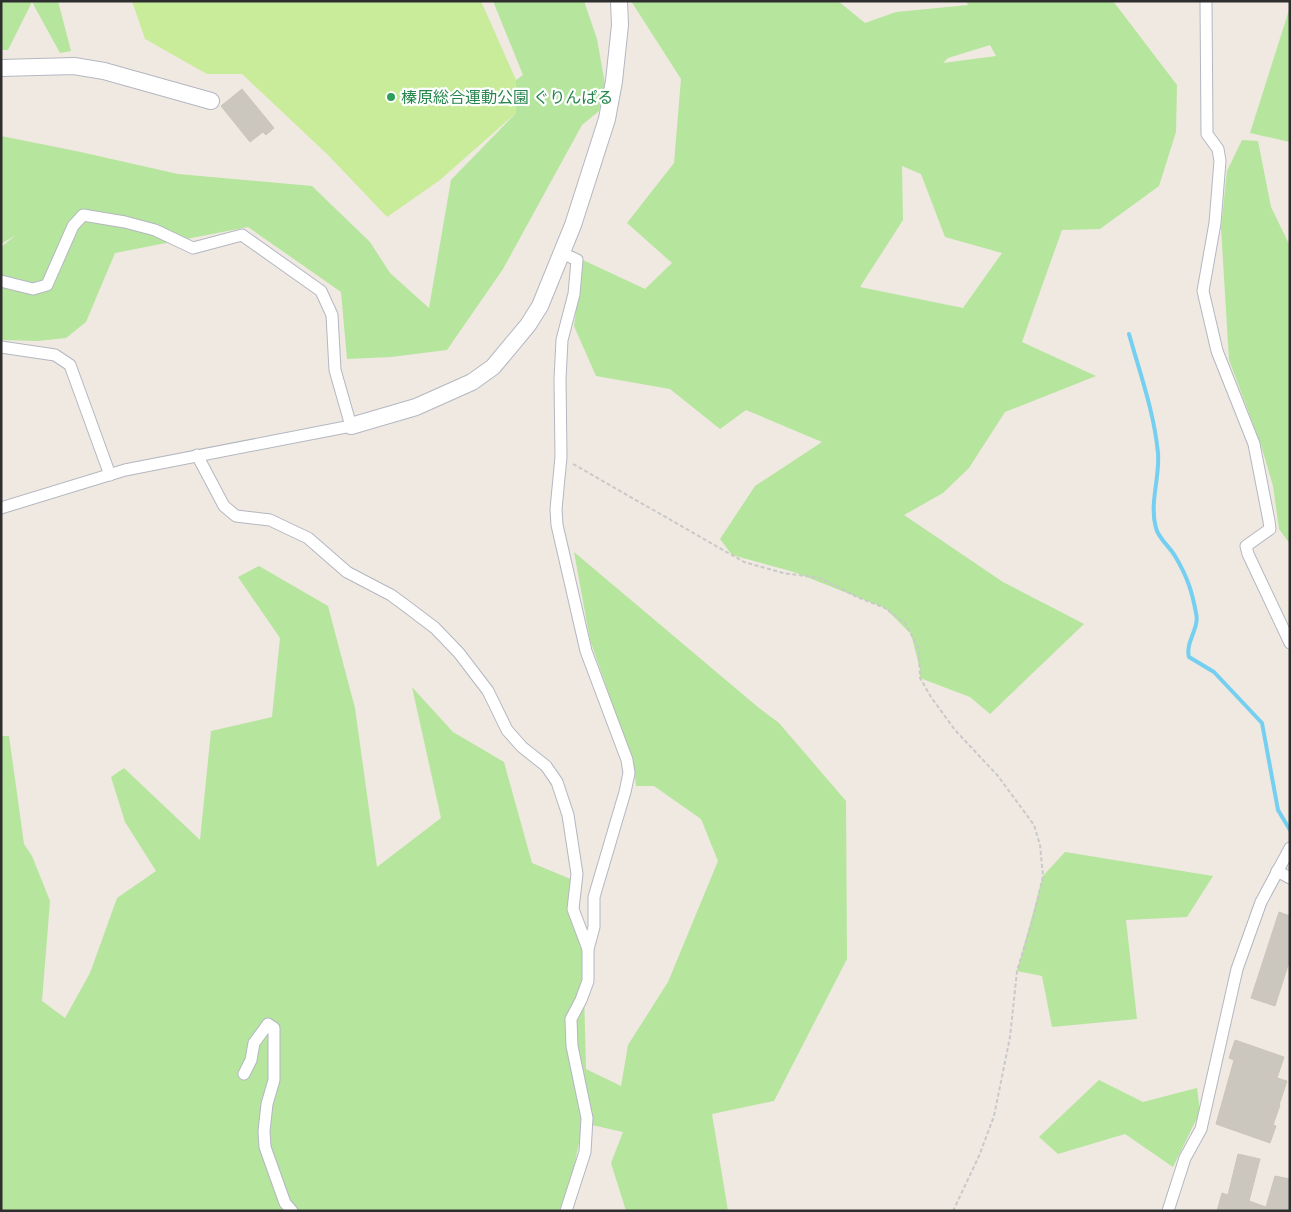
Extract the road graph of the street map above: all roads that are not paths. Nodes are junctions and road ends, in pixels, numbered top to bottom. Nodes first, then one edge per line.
1 (620, 1) edge
2 (1206, 1) edge
3 (1, 68) edge
4 (211, 101) dead end
5 (562, 253) junction
6 (1, 281) edge
7 (1, 347) edge
8 (350, 426) junction
9 (198, 455) junction
10 (110, 475) junction
11 (1, 508) edge
12 (1290, 643) edge
13 (1290, 848) edge
14 (1277, 871) junction
15 (1290, 878) edge
16 (588, 948) junction
17 (244, 1074) dead end
18 (292, 1211) edge
19 (566, 1211) edge
20 (1168, 1211) edge

1 - 5 street
2 - 12 street
3 - 4 street
5 - 8 street
5 - 16 street
6 - 8 street
7 - 10 street
8 - 9 street
9 - 10 street
9 - 16 street
10 - 11 street
13 - 14 street
14 - 15 street
14 - 20 street
16 - 19 street
17 - 18 street

